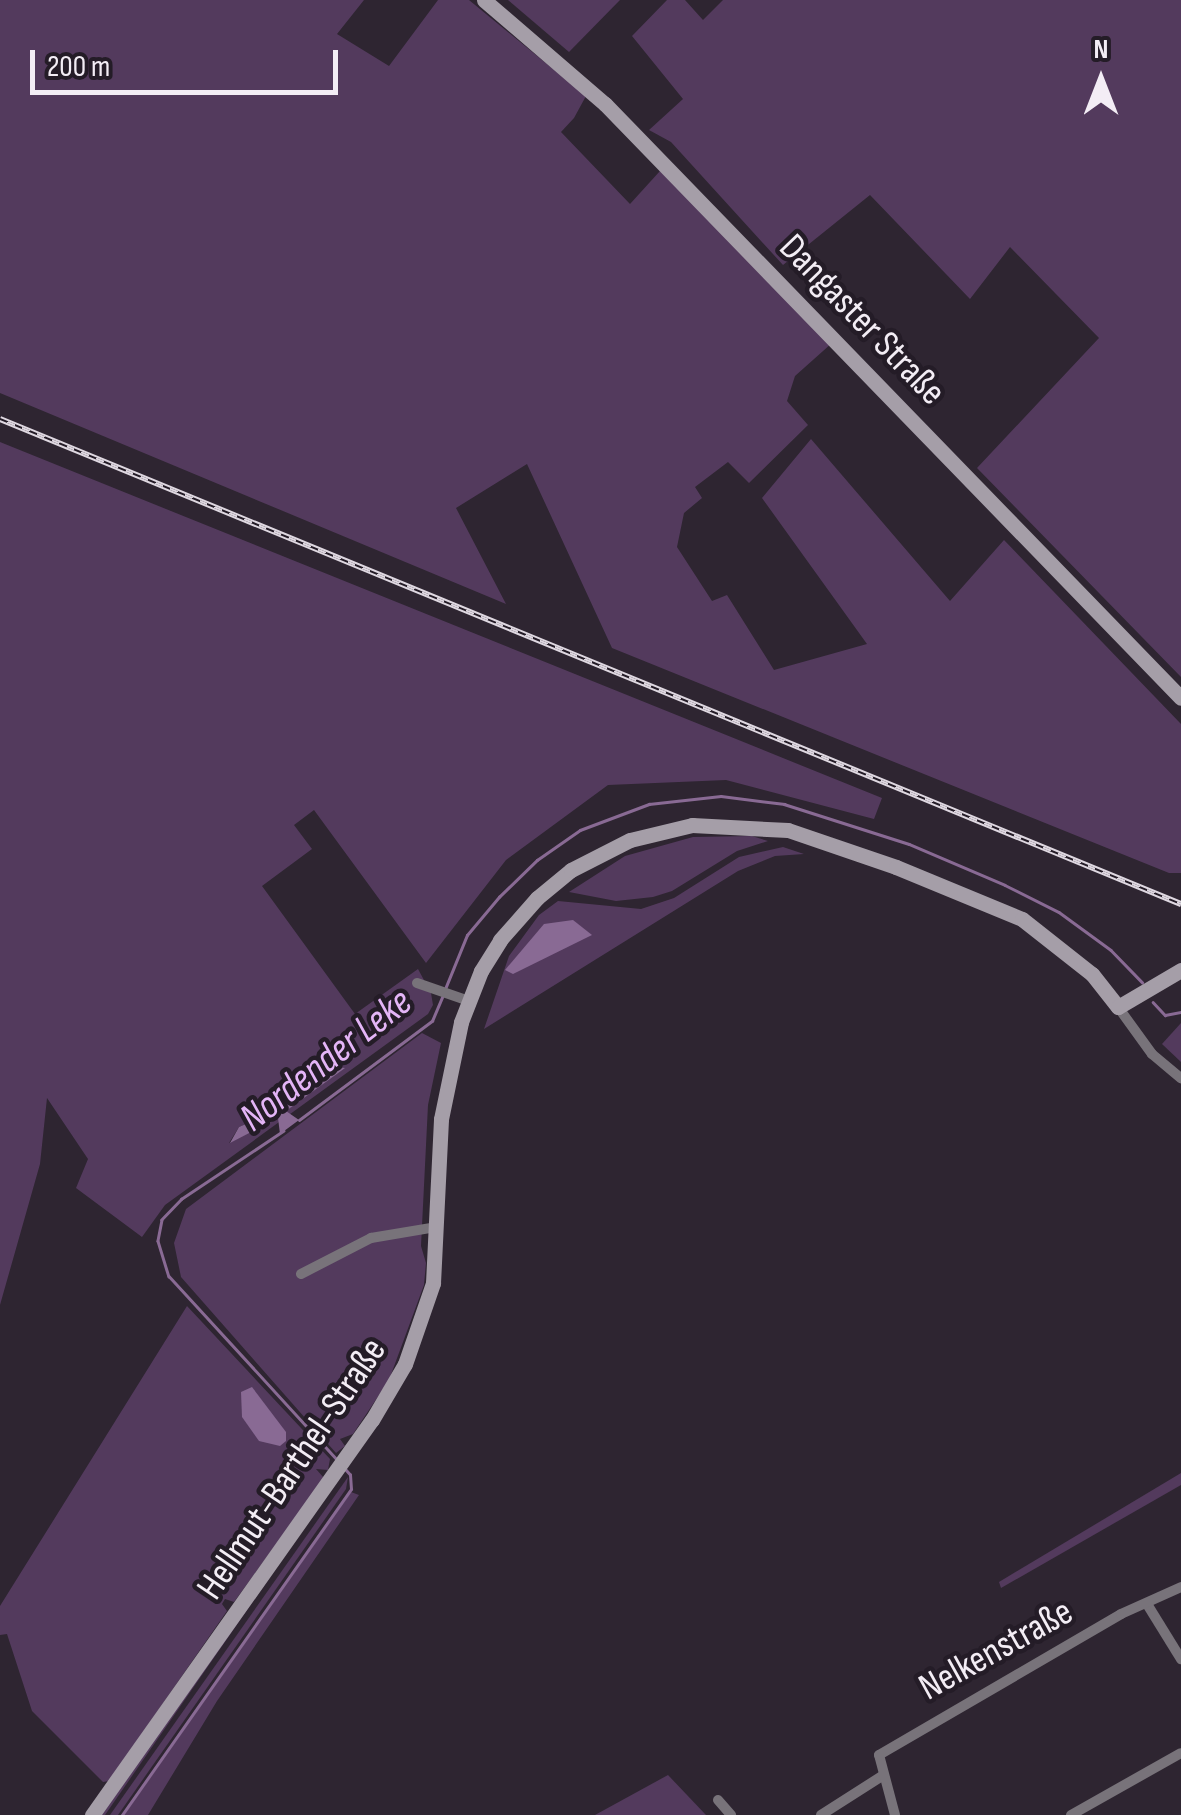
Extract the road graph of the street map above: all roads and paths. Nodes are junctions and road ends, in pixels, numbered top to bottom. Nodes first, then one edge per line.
1 (484, 0) edge
2 (1181, 698) edge
3 (1181, 970) edge
4 (418, 982) dead end
5 (469, 1002) junction
6 (1118, 1007) junction
7 (1181, 1078) edge
8 (438, 1227) junction
9 (301, 1274) dead end
10 (1181, 1586) edge
11 (1147, 1604) junction
12 (1181, 1658) edge
13 (1181, 1754) edge
14 (882, 1776) junction
15 (718, 1800) dead end
16 (92, 1815) edge
17 (731, 1815) edge
18 (821, 1815) edge
19 (895, 1815) edge
20 (1071, 1815) edge

1 - 2 street, Dangaster Straße
3 - 6 street
4 - 5 street
5 - 6 street, Hellmut-Barthel-Straße
5 - 8 street, Hellmut-Barthel-Straße
6 - 7 street
8 - 9 street
8 - 16 street, Hellmut-Barthel-Straße
10 - 11 street, Nelkenstraße
11 - 12 street
11 - 14 street, Nelkenstraße
13 - 20 street
14 - 18 street
14 - 19 street
15 - 17 street

